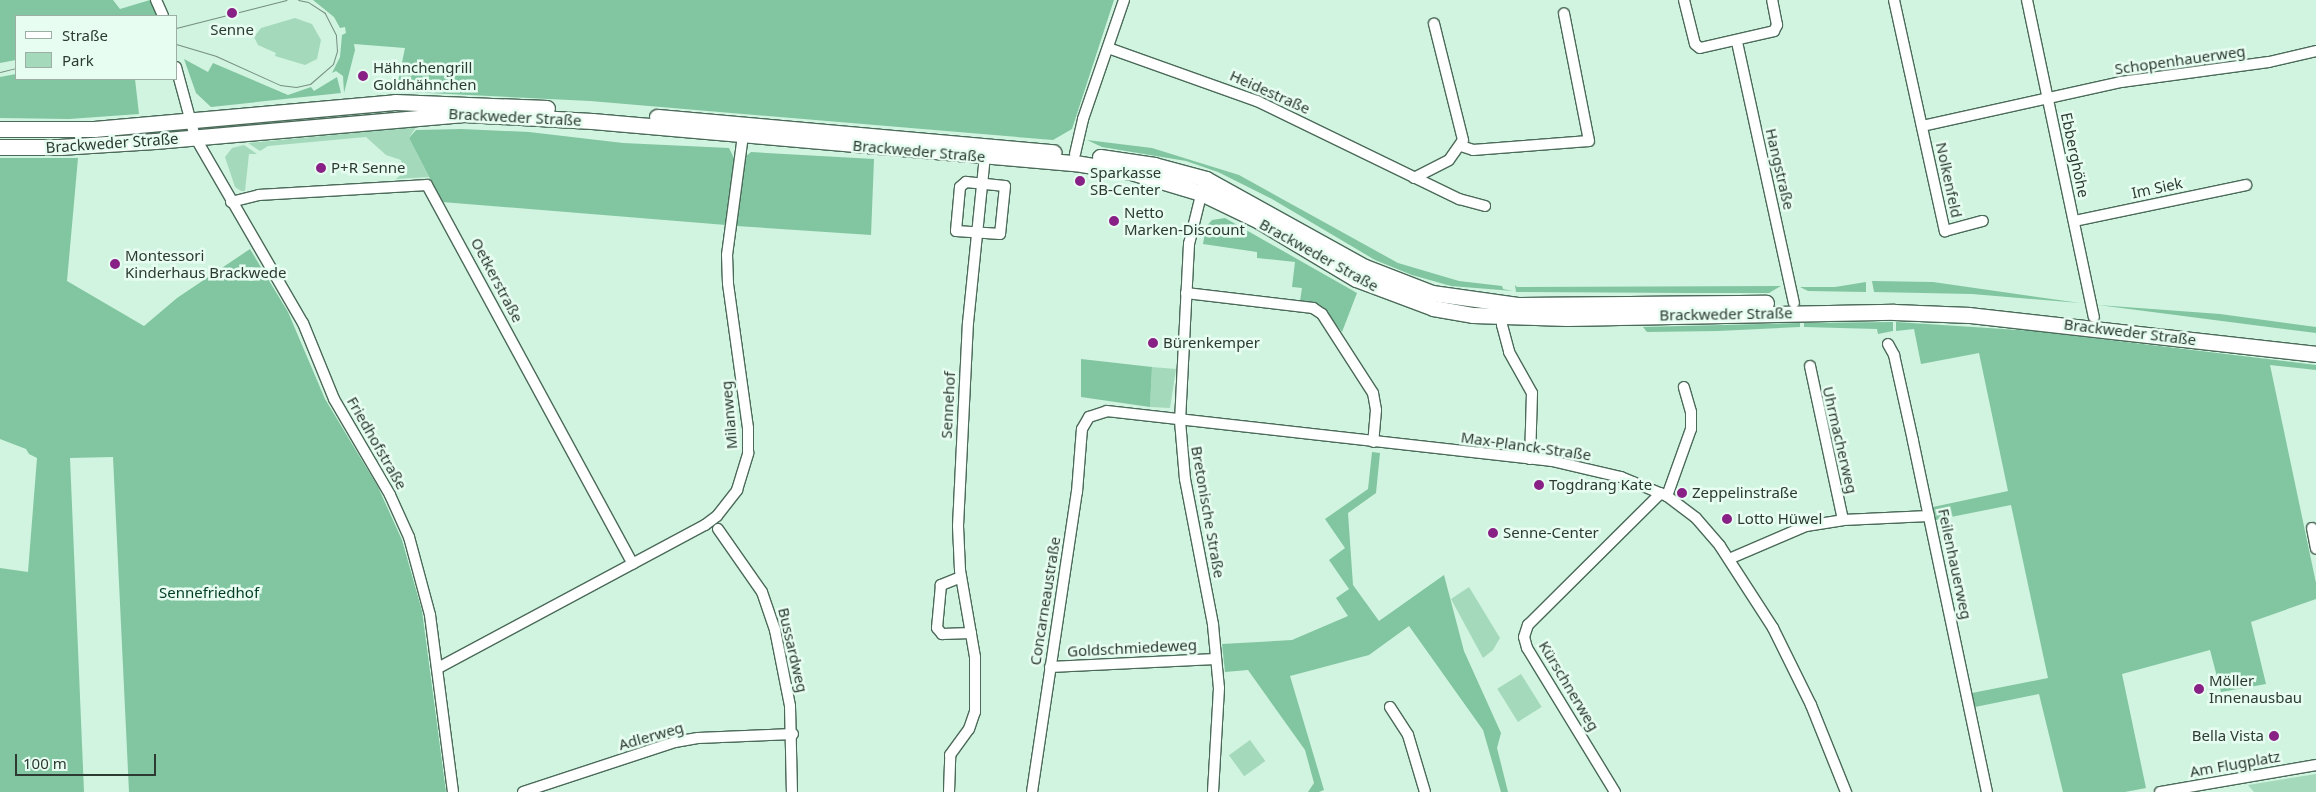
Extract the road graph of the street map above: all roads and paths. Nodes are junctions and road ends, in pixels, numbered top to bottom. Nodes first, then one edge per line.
1 (156, 0) edge
2 (1124, 0) edge
3 (1684, 0) edge
4 (1772, 0) edge
5 (1894, 0) edge
6 (2027, 0) edge
7 (1564, 13) dead end
8 (163, 15) edge
9 (1434, 24) dead end
10 (1737, 42) junction
11 (1108, 48) junction
12 (2316, 51) edge
13 (178, 76) edge
14 (2048, 99) junction
15 (188, 121) junction
16 (1922, 126) junction
17 (0, 129) edge
18 (742, 135) junction
19 (195, 137) junction
20 (1461, 146) junction
21 (0, 147) edge
22 (1075, 154) junction
23 (985, 156) junction
24 (1414, 178) junction
25 (982, 183) junction
26 (2246, 185) dead end
27 (1203, 186) junction
28 (231, 202) junction
29 (1485, 206) dead end
30 (1983, 221) dead end
31 (2074, 221) junction
32 (977, 234) junction
33 (1186, 293) junction
34 (1794, 303) junction
35 (1502, 311) junction
36 (2094, 317) junction
37 (1888, 344) dead end
38 (2316, 344) edge
39 (2316, 354) edge
40 (1810, 366) dead end
41 (1684, 387) dead end
42 (1089, 417) joint
43 (1180, 421) junction
44 (1373, 442) junction
45 (1530, 458) junction
46 (1664, 494) junction
47 (1929, 516) junction
48 (1843, 520) junction
49 (2312, 528) dead end
50 (718, 529) dead end
51 (2316, 549) edge
52 (1729, 558) junction
53 (633, 564) junction
54 (961, 577) junction
55 (971, 633) junction
56 (1216, 659) junction
57 (1050, 667) junction
58 (438, 668) junction
59 (1390, 706) dead end
60 (793, 734) junction
61 (2316, 765) edge
62 (453, 792) edge
63 (523, 792) edge
64 (792, 792) edge
65 (949, 792) edge
66 (1032, 792) edge
67 (1214, 792) edge
68 (1425, 792) edge
69 (1615, 792) edge
70 (1846, 792) edge
71 (1987, 792) edge
72 (2160, 792) edge

1 - 8 street
2 - 11 street
3 - 10 street
4 - 10 street
5 - 16 street, Nolkenfeld
6 - 14 street, Ebberghöhe
7 - 20 street
9 - 20 street
10 - 34 street, Hangstraße
11 - 22 street
11 - 24 street, Heidestraße
12 - 14 street, Schopenhauerweg
13 - 15 street, Friedhofstraße
14 - 16 street, Nolkenfeld
14 - 31 street, Ebberghöhe
15 - 17 main road, Brackweder Straße
15 - 19 street, Friedhofstraße
15 - 22 main road, Brackweder Straße
16 - 30 street, Nolkenfeld
18 - 19 main road, Brackweder Straße
18 - 23 main road, Brackweder Straße
18 - 53 street, Milanweg
19 - 21 main road, Brackweder Straße
19 - 28 street, Friedhofstraße
20 - 24 street
22 - 27 main road, Brackweder Straße
23 - 25 street, Sennehof
23 - 27 main road, Brackweder Straße
24 - 29 street, Heidestraße
25 - 32 street, Sennehof
25 - 32 street
25 - 32 street
26 - 31 street, Im Siek
27 - 33 street, Bretonische Straße
27 - 35 main road, Brackweder Straße
28 - 53 street, Oetkerstraße
28 - 58 street, Friedhofstraße
31 - 36 street, Ebberghöhe
32 - 54 street, Sennehof
33 - 43 street, Bretonische Straße
33 - 44 street
34 - 35 main road, Brackweder Straße
34 - 36 main road, Brackweder Straße
35 - 39 main road, Brackweder Straße
35 - 45 street
36 - 38 main road, Brackweder Straße
37 - 47 street, Feilenhauerweg
40 - 48 street, Uhrmacherweg
41 - 46 street
42 - 43 street, Max-Planck-Straße
42 - 57 street, Concarneaustraße
43 - 44 street, Max-Planck-Straße
43 - 56 street, Bretonische Straße
44 - 45 street, Max-Planck-Straße
45 - 46 street, Max-Planck-Straße
46 - 52 street, Max-Planck-Straße
46 - 69 street, Kürschnerweg
47 - 48 street
47 - 71 street, Feilenhauerweg
48 - 52 street
49 - 51 street
50 - 60 street, Bussardweg
52 - 70 street, Max-Planck-Straße
53 - 58 street, Milanweg
54 - 55 street, Sennehof
54 - 55 street
55 - 65 street, Sennehof
56 - 57 street, Goldschmiedeweg
56 - 67 street, Bretonische Straße
57 - 66 street, Concarneaustraße
58 - 62 street, Friedhofstraße
59 - 68 street
60 - 63 street, Adlerweg
60 - 64 street, Bussardweg
61 - 72 street, Am Flugplatz

